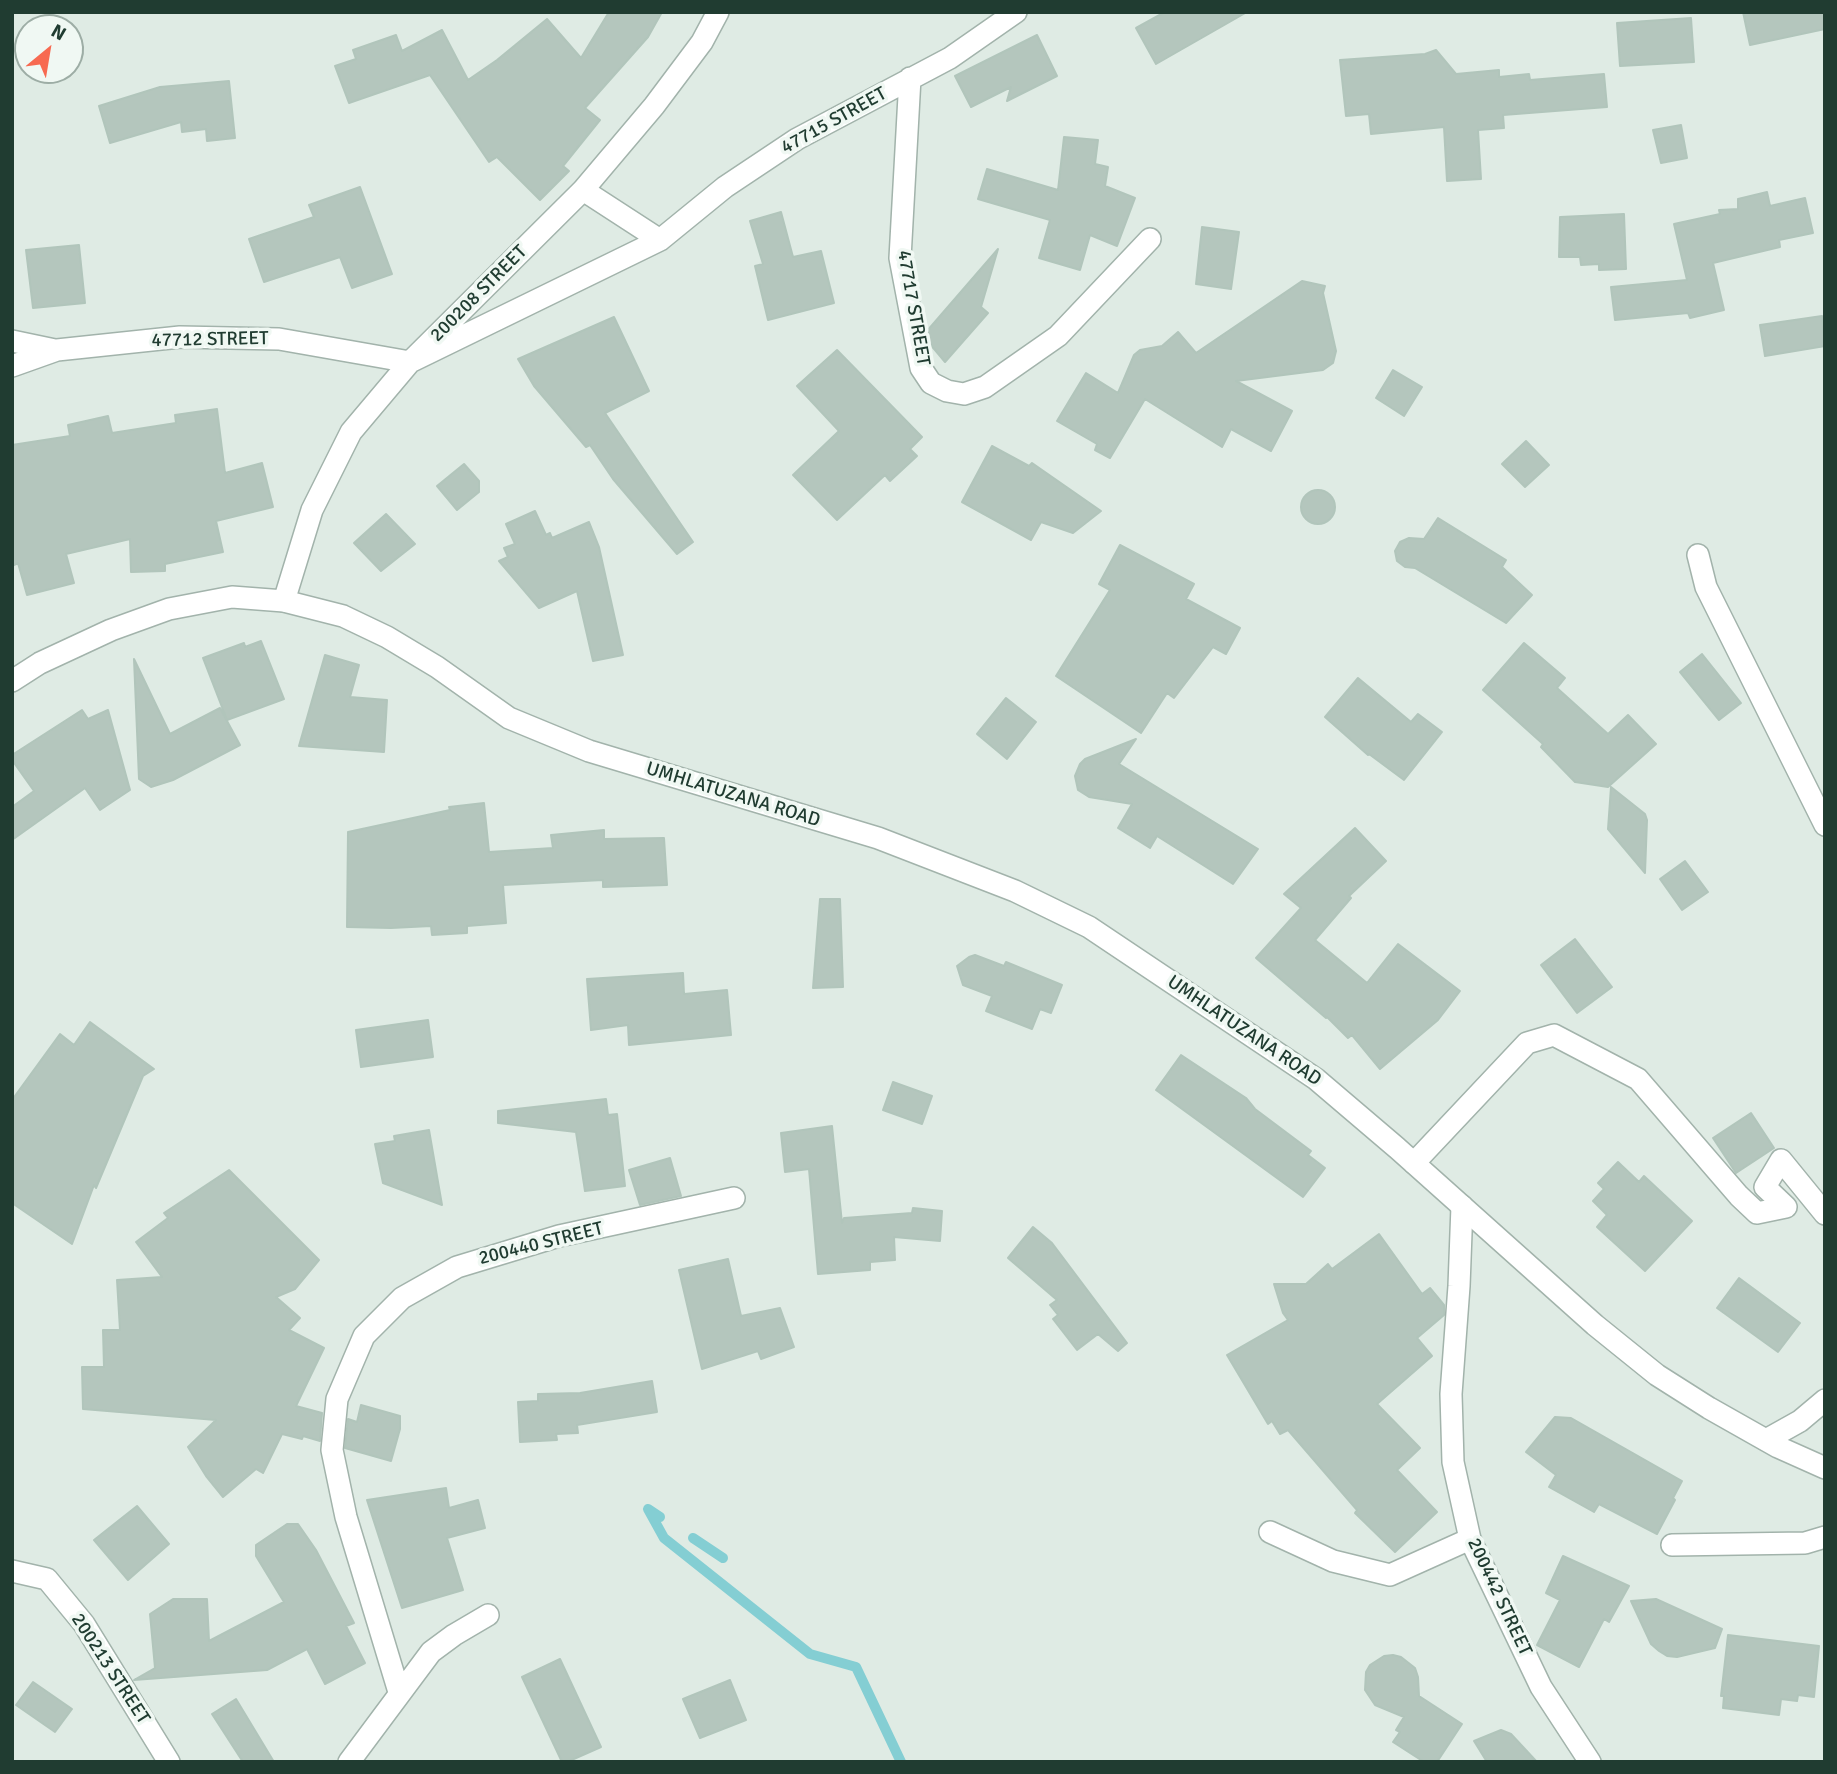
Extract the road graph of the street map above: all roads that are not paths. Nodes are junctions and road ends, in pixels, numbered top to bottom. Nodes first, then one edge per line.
1 (719, 12) edge
2 (1016, 12) edge
3 (910, 78) junction
4 (583, 191) junction
5 (1150, 239) dead end
6 (660, 240) junction
7 (12, 341) edge
8 (57, 350) junction
9 (410, 362) junction
10 (12, 366) edge
11 (1698, 555) dead end
12 (284, 601) junction
13 (12, 681) edge
14 (1825, 825) edge
15 (1414, 1163) junction
16 (734, 1198) dead end
17 (1462, 1206) junction
18 (1825, 1214) edge
19 (1825, 1400) edge
20 (1766, 1440) junction
21 (1825, 1468) edge
22 (1270, 1532) dead end
23 (1825, 1537) edge
24 (1470, 1539) junction
25 (1672, 1545) dead end
26 (12, 1571) edge
27 (488, 1615) dead end
28 (399, 1692) junction
29 (169, 1762) edge
30 (349, 1762) edge
31 (1590, 1762) edge

1 - 4 street, 200208 STREET
2 - 3 street, 47715 STREET
3 - 5 street, 47717 STREET
3 - 6 street, 47715 STREET
4 - 6 street
4 - 9 street, 200208 STREET
6 - 9 street, 47715 STREET
7 - 8 street
8 - 9 street, 47712 STREET
8 - 10 street, 47712 STREET
9 - 12 street, 200208 STREET
11 - 14 street
12 - 13 street, UMHLATUZANA ROAD
12 - 15 street, UMHLATUZANA ROAD
15 - 17 street, UMHLATUZANA ROAD
15 - 18 street
16 - 28 street, 200440 STREET
17 - 20 street, UMHLATUZANA ROAD
17 - 24 street, 200442 STREET
19 - 20 street
20 - 21 street, UMHLATUZANA ROAD
22 - 24 street
23 - 25 street
24 - 31 street, 200442 STREET
26 - 29 street, 200213 STREET
27 - 28 street
28 - 30 street

